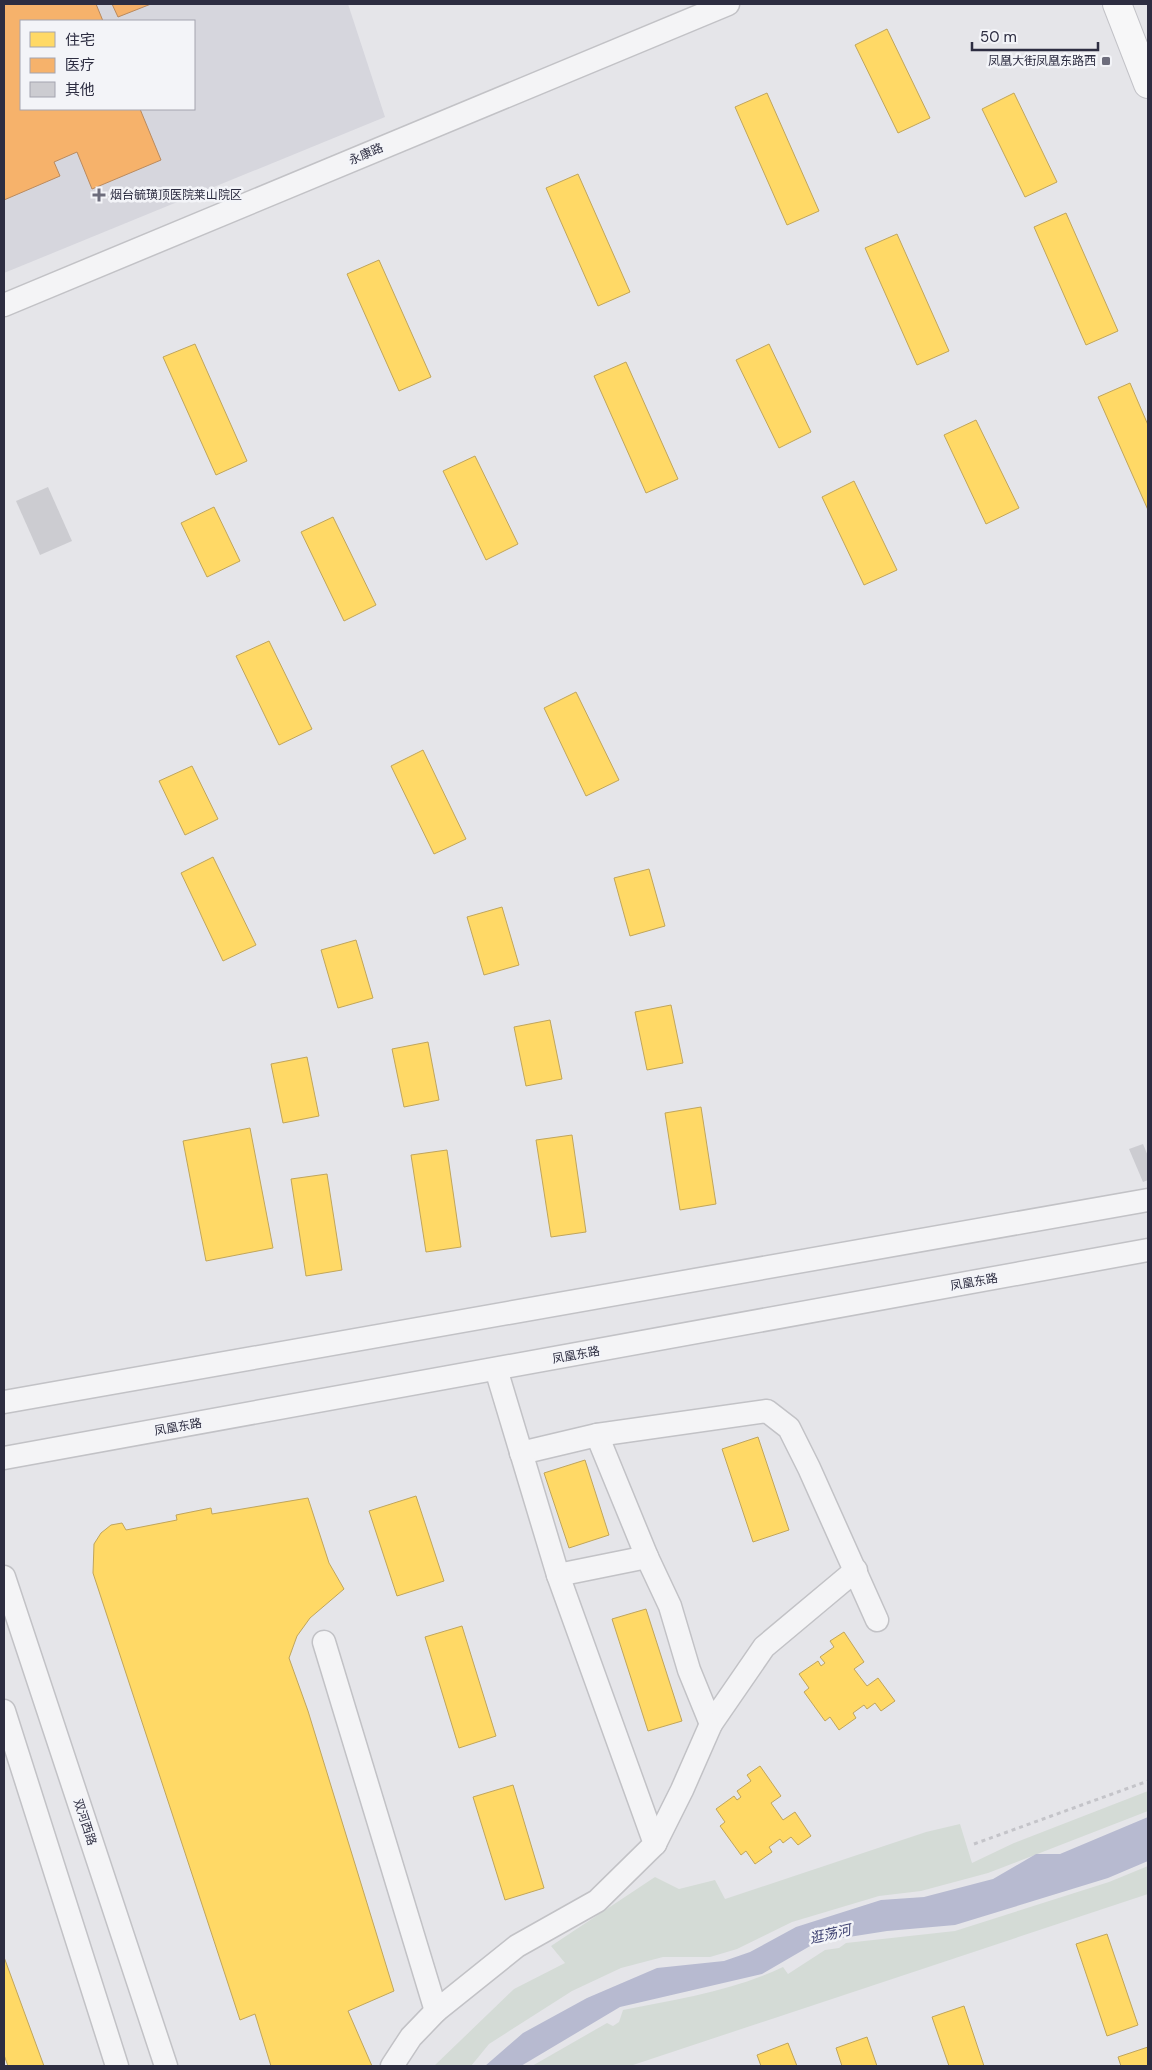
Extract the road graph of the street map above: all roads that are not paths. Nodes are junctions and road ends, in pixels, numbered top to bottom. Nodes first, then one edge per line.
1 (728, 4) edge
2 (1117, 4) edge
3 (1148, 84) edge
4 (4, 305) edge
5 (1148, 1200) edge
6 (1148, 1250) edge
7 (496, 1369) junction
8 (4, 1402) edge
9 (597, 1435) junction
10 (521, 1453) junction
11 (4, 1458) edge
12 (647, 1558) junction
13 (856, 1570) junction
14 (558, 1575) junction
15 (4, 1577) edge
16 (877, 1620) dead end
17 (324, 1642) dead end
18 (4, 1711) edge
19 (711, 1724) junction
20 (655, 1844) junction
21 (436, 2011) junction
22 (118, 2066) edge
23 (166, 2066) edge
24 (392, 2066) edge

1 - 4 street, 永康路
2 - 3 main road
5 - 8 street
6 - 7 street, 凤凰东路
7 - 10 street
7 - 11 street, 凤凰东路
9 - 10 street
9 - 12 street
9 - 13 street
10 - 14 street
12 - 14 street
12 - 19 street
13 - 16 street
13 - 19 street
14 - 20 street
15 - 23 street, 双河西路
17 - 21 street
18 - 22 street
19 - 20 street
20 - 21 street
21 - 24 street

